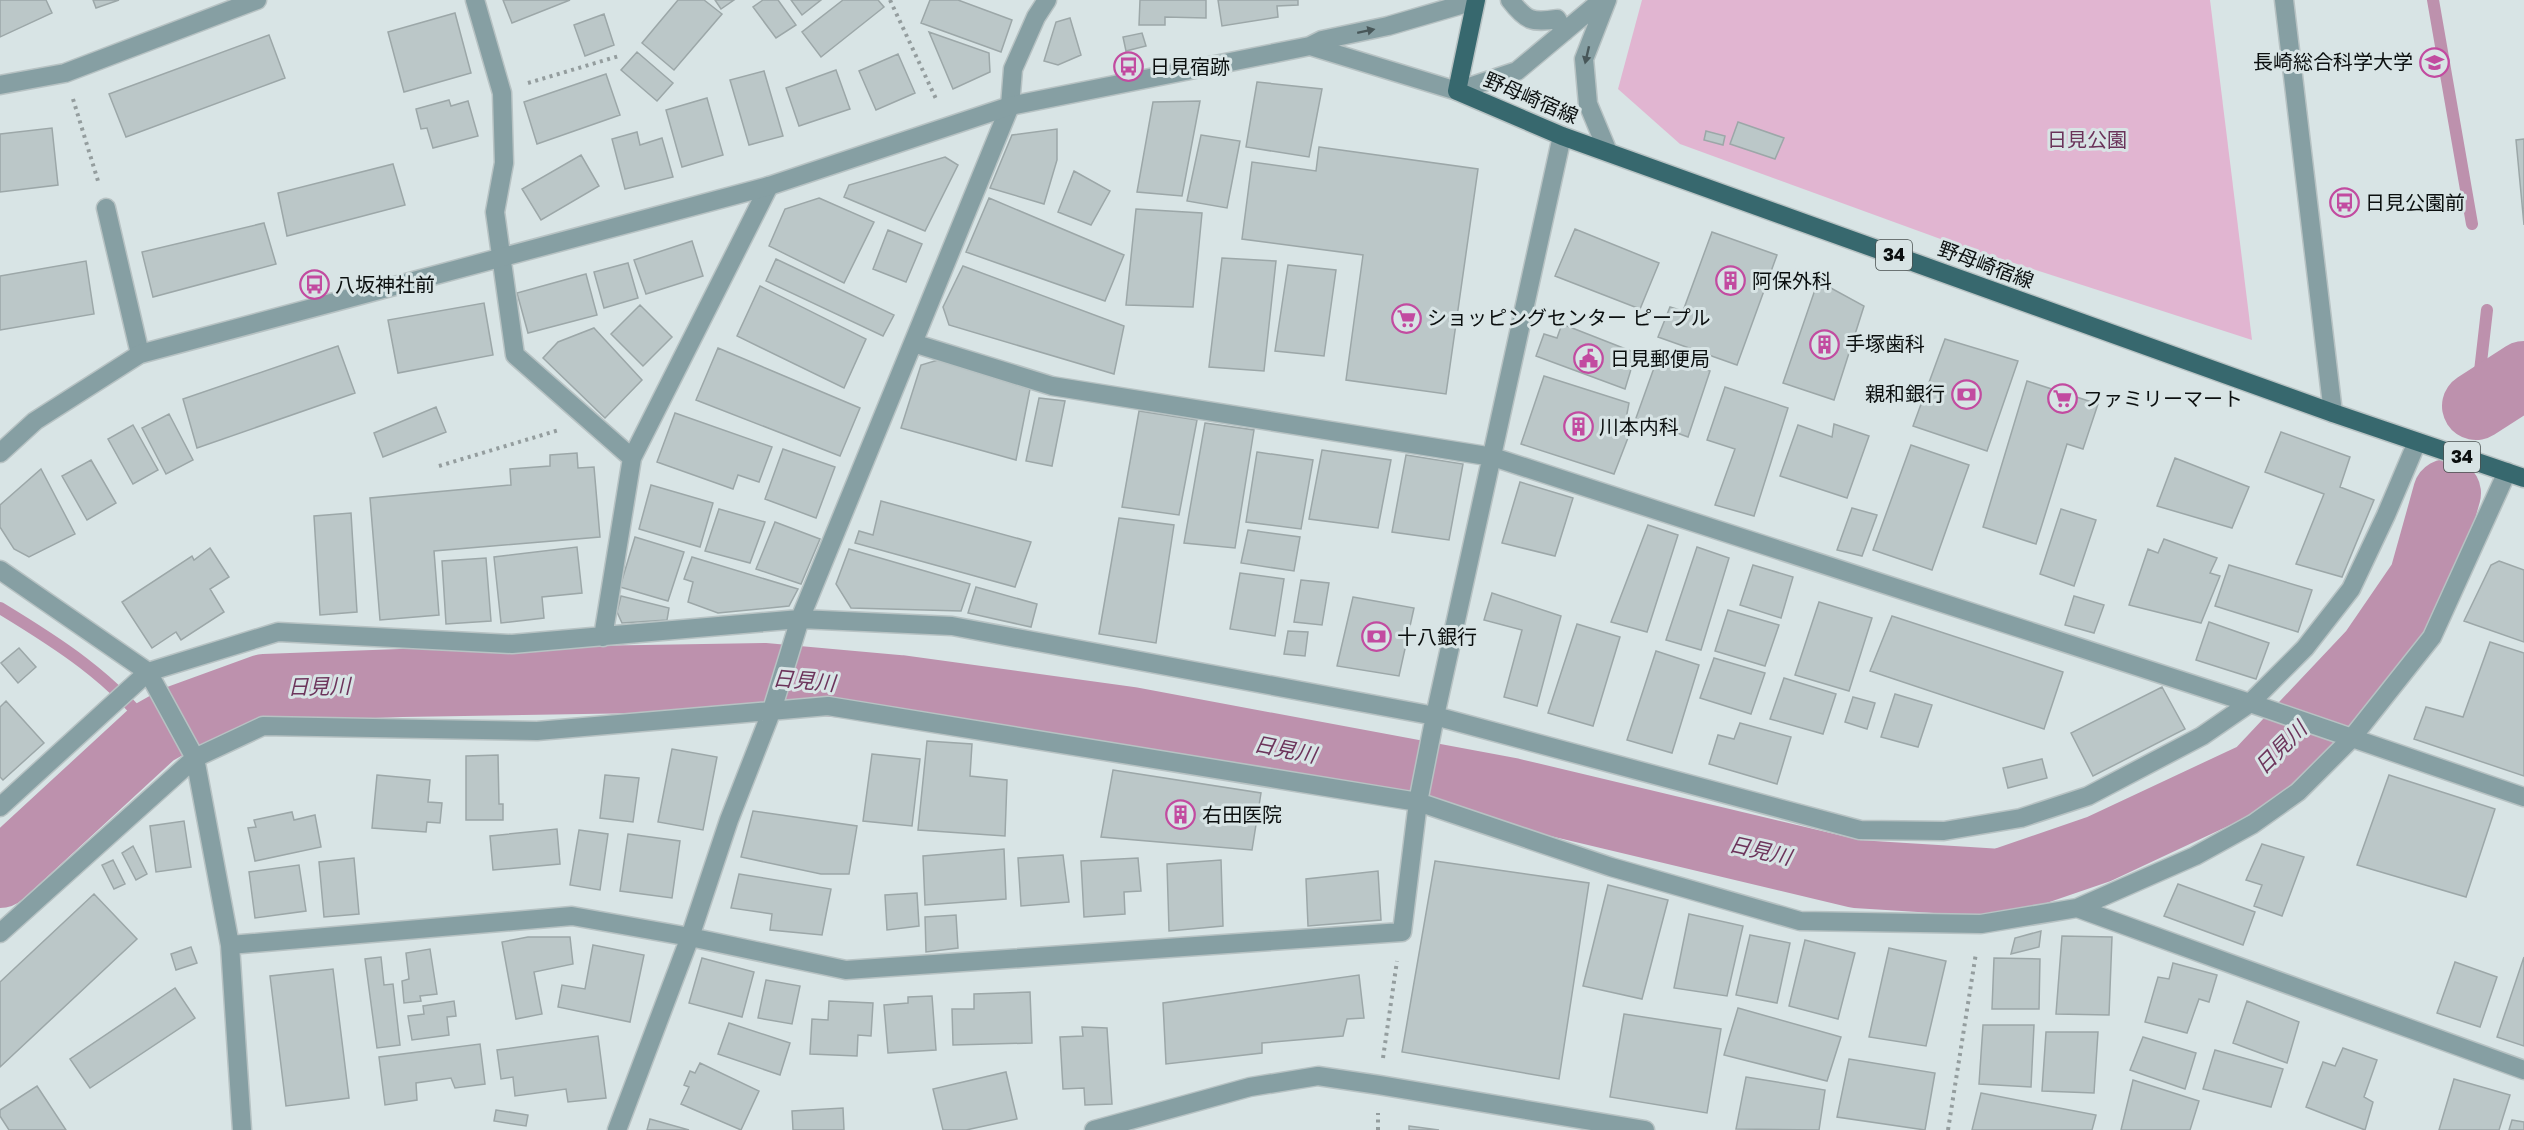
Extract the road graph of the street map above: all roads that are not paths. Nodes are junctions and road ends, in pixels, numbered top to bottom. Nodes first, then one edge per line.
1 (257, 0) edge
2 (475, 0) edge
3 (1047, 0) edge
4 (1510, 0) edge
5 (1602, 0) edge
6 (1606, 0) edge
7 (2284, 0) edge
8 (1475, 1) edge
9 (1564, 32) junction
10 (1310, 46) junction
11 (0, 85) edge
12 (1457, 91) junction
13 (1010, 106) junction
14 (1562, 136) junction
15 (1608, 152) junction
16 (769, 186) junction
17 (106, 208) road end
18 (501, 259) junction
19 (914, 343) junction
20 (140, 354) junction
21 (2333, 413) junction
22 (2417, 442) junction
23 (0, 453) edge
24 (1493, 457) junction
25 (632, 458) junction
26 (2515, 475) edge
27 (0, 570) edge
28 (800, 619) junction
29 (603, 637) junction
30 (144, 676) junction
31 (2250, 703) junction
32 (772, 710) junction
33 (1435, 716) junction
34 (2351, 739) junction
35 (195, 758) junction
36 (2524, 797) edge
37 (1418, 802) junction
38 (0, 807) edge
39 (2077, 908) junction
40 (0, 933) edge
41 (690, 937) junction
42 (230, 945) junction
43 (2524, 1070) edge
44 (242, 1130) edge
45 (618, 1130) edge
46 (1094, 1130) edge
47 (1645, 1130) edge

1 - 11 street
2 - 18 street
3 - 13 street
4 - 9 street
5 - 9 street
6 -> 15 street
7 - 21 street
10 -> 8 street
8 - 12 main road, 野母崎宿線
9 - 12 street
10 - 12 street
10 - 13 street
12 - 14 main road, 野母崎宿線 / 34
13 - 16 street
13 - 19 street
14 - 15 main road, 野母崎宿線 / 34
14 - 24 street
15 - 21 main road, 野母崎宿線 / 34
16 - 18 street
16 - 25 street
17 - 20 street
18 - 20 street
18 - 25 street
19 - 24 street
19 - 28 street
20 - 23 street
21 - 22 main road, 野母崎宿線 / 34
22 - 26 main road, 野母崎宿線 / 34
22 - 31 street
24 - 31 street
24 - 33 street
25 - 29 street
26 - 34 street
27 - 30 street
28 - 29 street
28 - 32 street
28 - 33 street
29 - 30 street
30 - 35 street
30 - 38 street
31 - 33 street
31 - 34 street
32 - 35 street
32 - 37 street
32 - 41 street
33 - 37 street
34 - 36 street
34 - 39 street
35 - 40 street
35 - 42 street
37 - 39 street
37 - 41 street
39 - 43 street
41 - 42 street
41 - 45 street
42 - 44 street
46 - 47 street

